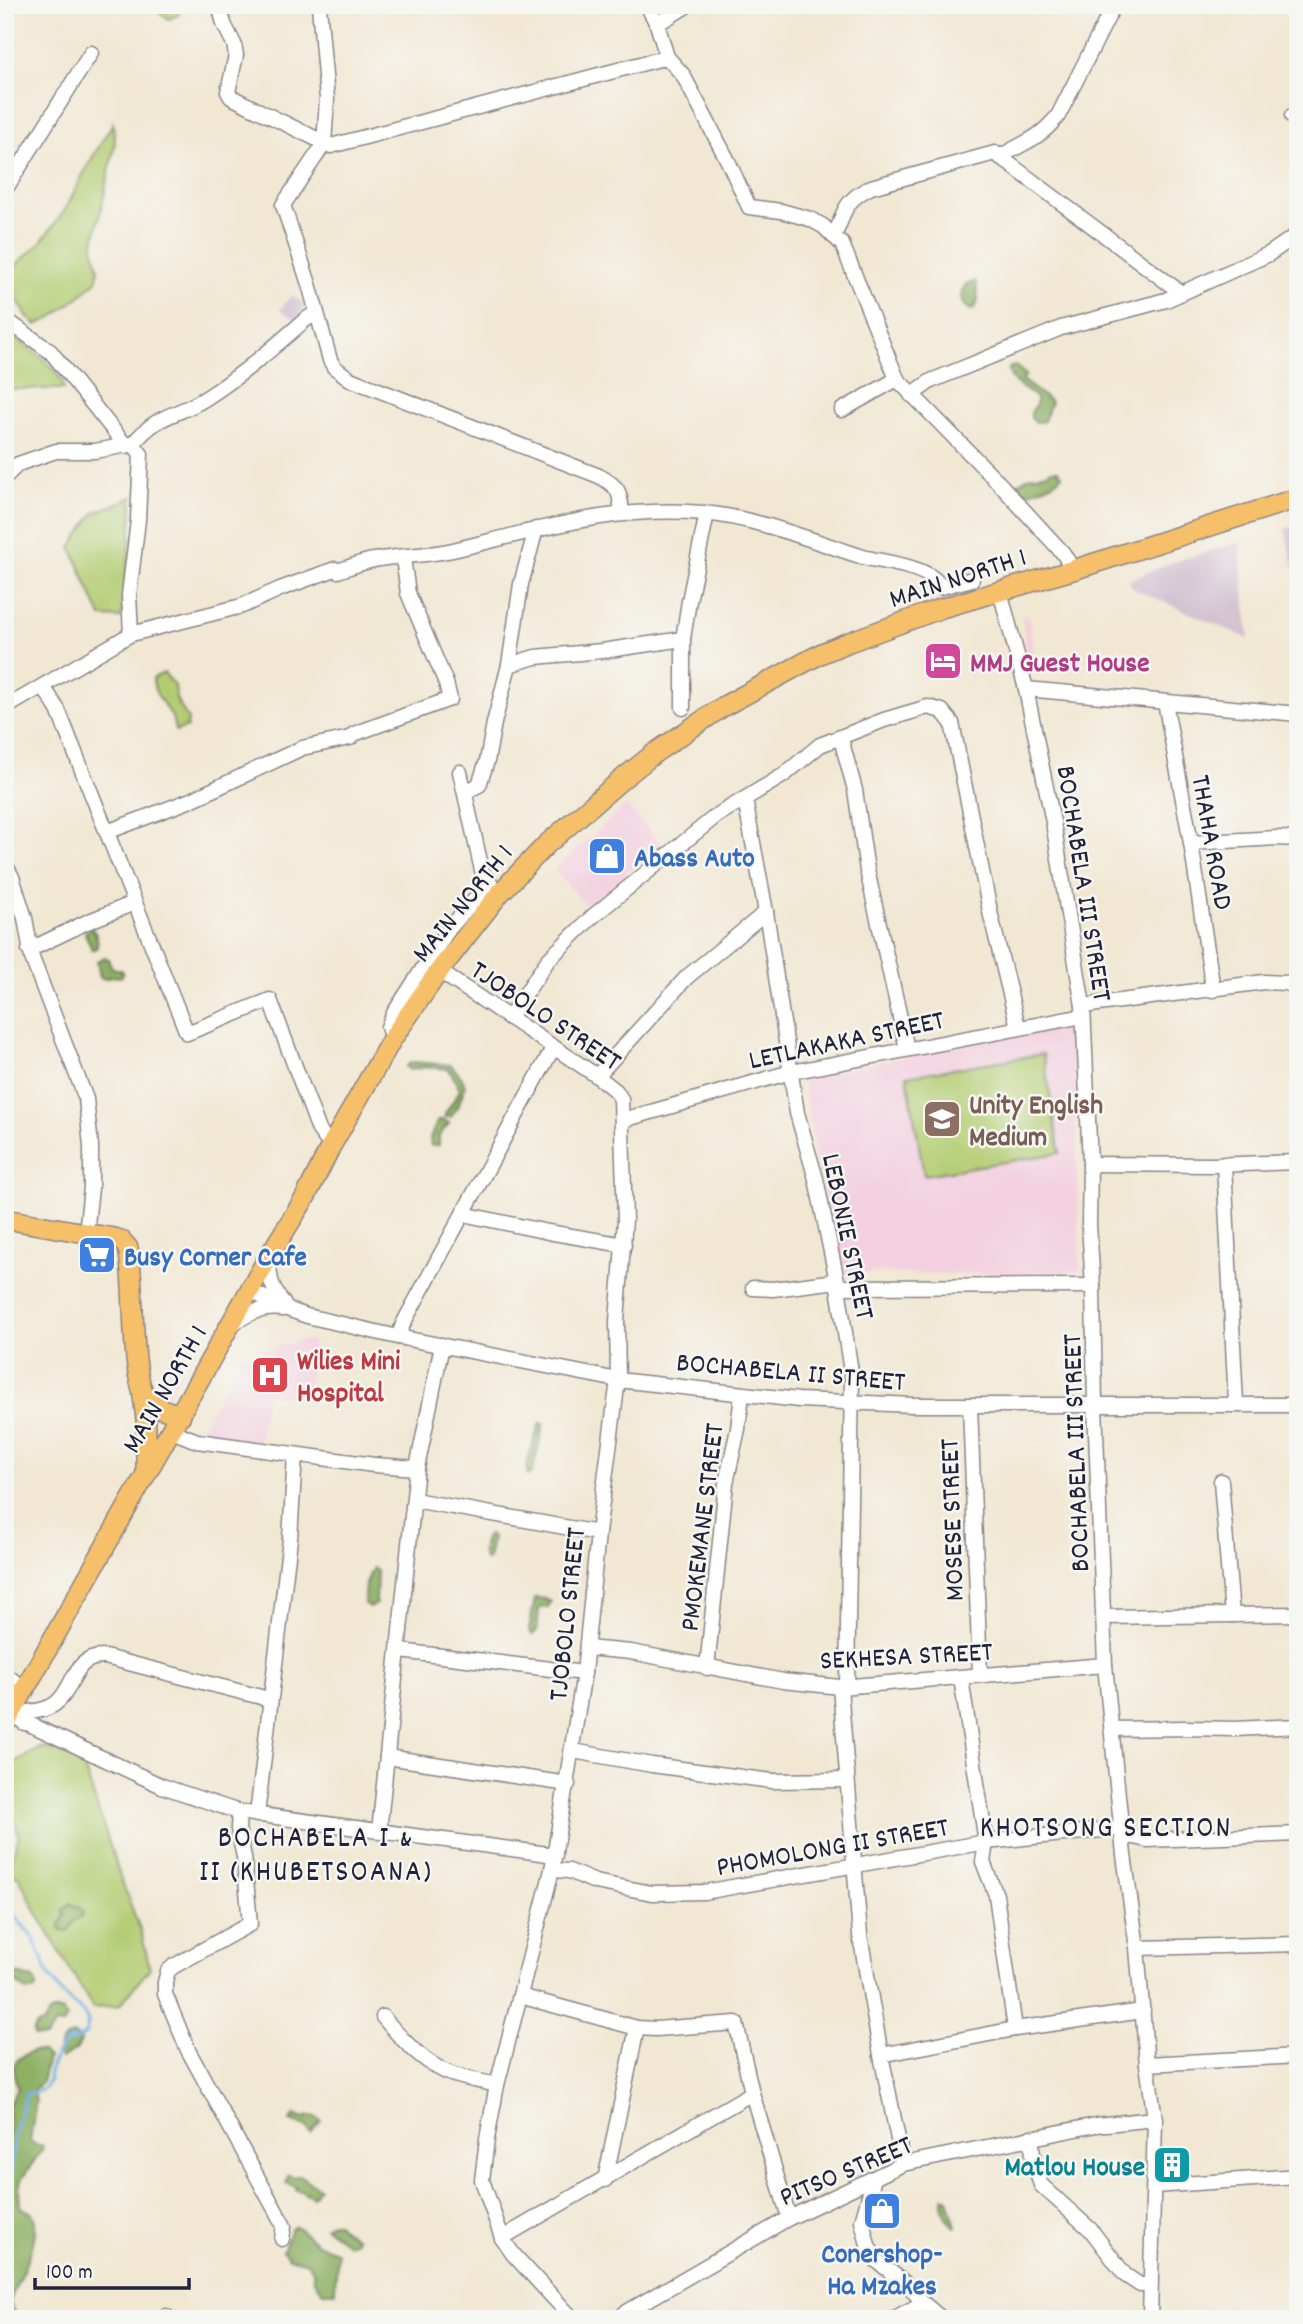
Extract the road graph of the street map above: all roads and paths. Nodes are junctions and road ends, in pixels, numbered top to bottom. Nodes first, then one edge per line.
1 (219, 5) edge
2 (319, 5) edge
3 (647, 5) edge
4 (688, 5) edge
5 (1114, 5) edge
6 (657, 24) junction
7 (91, 53) dead end
8 (667, 57) junction
9 (324, 144) junction
10 (1000, 157) junction
11 (5, 190) edge
12 (1298, 234) edge
13 (833, 236) junction
14 (1180, 292) junction
15 (316, 313) junction
16 (5, 319) edge
17 (897, 379) junction
18 (911, 395) junction
19 (842, 410) dead end
20 (130, 445) junction
21 (5, 477) edge
22 (1298, 498) edge
23 (622, 513) junction
24 (707, 513) junction
25 (536, 529) junction
26 (403, 558) junction
27 (1073, 570) junction
28 (972, 579) dead end
29 (951, 583) junction
30 (1000, 591) junction
31 (958, 604) junction
32 (131, 634) junction
33 (683, 639) junction
34 (509, 665) junction
35 (43, 686) junction
36 (1027, 689) junction
37 (1165, 702) junction
38 (5, 708) edge
39 (683, 708) dead end
40 (1298, 714) edge
41 (841, 739) junction
42 (460, 772) dead end
43 (465, 792) junction
44 (745, 800) junction
45 (107, 832) junction
46 (1298, 839) edge
47 (1191, 844) junction
48 (5, 864) edge
49 (134, 903) junction
50 (765, 912) junction
51 (29, 950) junction
52 (439, 971) junction
53 (1298, 988) edge
54 (1213, 990) junction
55 (1083, 1011) junction
56 (509, 1018) junction
57 (1018, 1027) junction
58 (392, 1039) junction
59 (553, 1048) junction
60 (907, 1049) junction
61 (791, 1072) junction
62 (597, 1076) junction
63 (623, 1120) junction
64 (331, 1146) junction
65 (1298, 1162) edge
66 (1090, 1164) junction
67 (1223, 1164) junction
68 (463, 1214) junction
69 (5, 1219) edge
70 (86, 1233) junction
71 (624, 1245) junction
72 (269, 1256) junction
73 (837, 1284) junction
74 (1093, 1286) junction
75 (753, 1288) dead end
76 (251, 1291) junction
77 (288, 1309) junction
78 (231, 1325) junction
79 (398, 1337) junction
80 (442, 1345) junction
81 (618, 1380) junction
82 (142, 1389) junction
83 (742, 1394) junction
84 (850, 1403) junction
85 (1236, 1404) junction
86 (970, 1405) junction
87 (1298, 1405) edge
88 (1095, 1406) junction
89 (177, 1423) junction
90 (295, 1455) junction
91 (417, 1468) junction
92 (146, 1475) junction
93 (1221, 1481) dead end
94 (414, 1500) junction
95 (598, 1533) junction
96 (1298, 1614) edge
97 (1233, 1615) junction
98 (1104, 1617) junction
99 (587, 1648) junction
100 (400, 1651) junction
101 (1105, 1665) junction
102 (707, 1668) junction
103 (584, 1673) junction
104 (5, 1675) edge
105 (980, 1675) junction
106 (961, 1678) junction
107 (843, 1687) junction
108 (25, 1689) junction
109 (270, 1702) junction
110 (13, 1721) edge
111 (1298, 1726) edge
112 (1112, 1730) junction
113 (573, 1751) junction
114 (387, 1757) junction
115 (847, 1780) junction
116 (568, 1784) junction
117 (239, 1812) junction
118 (257, 1815) junction
119 (379, 1832) junction
120 (1122, 1833) junction
121 (1298, 1835) edge
122 (986, 1842) junction
123 (554, 1863) junction
124 (854, 1865) junction
125 (1298, 1944) edge
126 (1137, 1948) junction
127 (520, 1996) junction
128 (1143, 2011) junction
129 (383, 2017) dead end
130 (637, 2028) junction
131 (1015, 2029) junction
132 (881, 2055) junction
133 (1298, 2056) edge
134 (1147, 2064) junction
135 (497, 2085) junction
136 (752, 2093) junction
137 (1155, 2119) junction
138 (1031, 2137) junction
139 (903, 2164) junction
140 (1298, 2176) edge
141 (874, 2178) junction
142 (605, 2180) junction
143 (1154, 2186) junction
144 (789, 2218) junction
145 (502, 2238) junction
146 (282, 2239) dead end
147 (1150, 2285) junction
148 (923, 2303) junction
149 (573, 2319) edge
150 (619, 2319) edge
151 (893, 2319) edge
152 (942, 2319) edge
153 (1150, 2319) edge

1 - 9 street
2 - 9 street
3 - 6 street
4 - 6 street
5 - 10 street
6 - 8 street
7 - 11 street
8 - 9 street
8 - 13 street
9 - 15 street
10 - 13 street
10 - 14 street
12 - 14 street
13 - 17 street
14 - 18 street
15 - 20 street
15 - 23 street
16 - 20 street
17 - 18 street
17 - 19 street
18 - 27 street
20 - 21 street
20 - 32 street
22 - 27 main road, MAIN NORTH 1
23 - 24 street
23 - 25 street
24 - 29 street
24 - 33 street
25 - 26 street
25 - 34 street
26 - 32 street
26 - 45 street
27 - 30 main road, MAIN NORTH 1
28 - 29 street
29 - 31 street
30 - 31 main road, MAIN NORTH 1
30 - 36 street, BOCHABELA III STREET
31 - 52 main road, MAIN NORTH 1
32 - 35 street
33 - 34 street
33 - 39 street
34 - 43 street
35 - 38 street
35 - 45 street
36 - 37 street
36 - 55 street, BOCHABELA III STREET
37 - 40 street
37 - 47 street, THAHA ROAD
41 - 44 street
41 - 57 street
41 - 60 street
42 - 43 street
43 - 58 street
44 - 50 street, LEBONIE STREET
44 - 56 street
45 - 49 street
46 - 47 street
47 - 54 street, THAHA ROAD
48 - 51 street
49 - 51 street
49 - 64 street
50 - 61 street, LEBONIE STREET
50 - 62 street
51 - 70 street
52 - 56 street, TJOBOLO STREET
52 - 58 main road, MAIN NORTH 1
53 - 54 street, LETLAKAKA STREET
54 - 55 street, LETLAKAKA STREET
55 - 57 street, LETLAKAKA STREET
55 - 66 street, BOCHABELA III STREET
56 - 59 street, TJOBOLO STREET
57 - 60 street, LETLAKAKA STREET
58 - 64 main road, MAIN NORTH 1
59 - 62 street, TJOBOLO STREET
59 - 68 street
60 - 61 street, LETLAKAKA STREET
61 - 63 street, LETLAKAKA STREET
61 - 73 street, LEBONIE STREET
62 - 63 street, TJOBOLO STREET
63 - 71 street, TJOBOLO STREET
64 - 72 main road, MAIN NORTH 1
65 - 67 street
66 - 67 street
66 - 74 street, BOCHABELA III STREET
67 - 85 street
68 - 71 street
68 - 79 street
69 - 70 main road
70 - 82 main road
71 - 81 street, TJOBOLO STREET
72 - 76 main road, MAIN NORTH 1
72 - 77 street
73 - 74 street
73 - 75 street
73 - 84 street, LEBONIE STREET
74 - 88 street, BOCHABELA III STREET
76 - 77 street, BOCHABELA II STREET
76 - 78 main road, MAIN NORTH 1
77 - 78 street, BOCHABELA II STREET
77 - 79 street, BOCHABELA II STREET
78 - 89 main road, MAIN NORTH 1
79 - 80 street, BOCHABELA II STREET
80 - 81 street, BOCHABELA II STREET
80 - 91 street
81 - 83 street, BOCHABELA II STREET
81 - 95 street, TJOBOLO STREET
82 - 89 main road
82 - 92 main road
83 - 84 street, BOCHABELA II STREET
83 - 102 street, PMOKEMANE STREET
84 - 86 street, BOCHABELA II STREET
84 - 107 street, LEBONIE STREET
85 - 87 street, BOCHABELA II STREET
85 - 88 street, BOCHABELA II STREET
86 - 88 street, BOCHABELA II STREET
86 - 105 street, MOSESE STREET
88 - 98 street, BOCHABELA III STREET
89 - 90 street
89 - 92 main road, MAIN NORTH 1
90 - 91 street
90 - 109 street
91 - 94 street
92 - 108 main road, MAIN NORTH 1
93 - 97 street
94 - 95 street
94 - 100 street
95 - 99 street, TJOBOLO STREET
96 - 97 street
97 - 98 street
98 - 101 street, BOCHABELA III STREET
99 - 102 street, SEKHESA STREET
99 - 103 street, TJOBOLO STREET
100 - 103 street
100 - 114 street
101 - 105 street, SEKHESA STREET
101 - 112 street, BOCHABELA III STREET
102 - 107 street, SEKHESA STREET
103 - 113 street, TJOBOLO STREET
104 - 108 street
105 - 106 street, SEKHESA STREET
106 - 107 street, SEKHESA STREET
106 - 122 street
107 - 115 street, LEBONIE STREET
108 - 110 main road, MAIN NORTH 1
109 - 110 street
109 - 118 street
110 - 117 street, PHOMOLONG II STREET
111 - 112 street
112 - 120 street, BOCHABELA III STREET
113 - 115 street
113 - 116 street, TJOBOLO STREET
114 - 116 street
114 - 119 street
115 - 124 street, LEBONIE STREET
116 - 123 street, TJOBOLO STREET
117 - 118 street, PHOMOLONG II STREET
117 - 146 street
118 - 119 street, PHOMOLONG II STREET
119 - 123 street, PHOMOLONG II STREET
120 - 121 street, PHOMOLONG II STREET
120 - 122 street, PHOMOLONG II STREET
120 - 126 street, BOCHABELA III STREET
122 - 124 street, PHOMOLONG II STREET
122 - 131 street
123 - 124 street, PHOMOLONG II STREET
123 - 127 street, TJOBOLO STREET
124 - 132 street, LEBONIE STREET
125 - 126 street
126 - 128 street, BOCHABELA III STREET
127 - 130 street
127 - 135 street, TJOBOLO STREET
128 - 131 street
128 - 134 street, BOCHABELA III STREET
129 - 135 street
130 - 136 street
130 - 142 street
131 - 132 street
132 - 139 street, LEBONIE STREET
133 - 134 street
134 - 137 street, BOCHABELA III STREET
135 - 145 street, TJOBOLO STREET
136 - 142 street
136 - 144 street
137 - 138 street, PITSO STREET
137 - 143 street, BOCHABELA III STREET
138 - 139 street, PITSO STREET
138 - 147 street
139 - 141 street, PITSO STREET
140 - 143 street
141 - 144 street, PITSO STREET
141 - 148 street
142 - 145 street
143 - 147 street, BOCHABELA III STREET
144 - 150 street, PITSO STREET
145 - 149 street, TJOBOLO STREET
147 - 153 street, BOCHABELA III STREET
148 - 151 street
148 - 152 street

